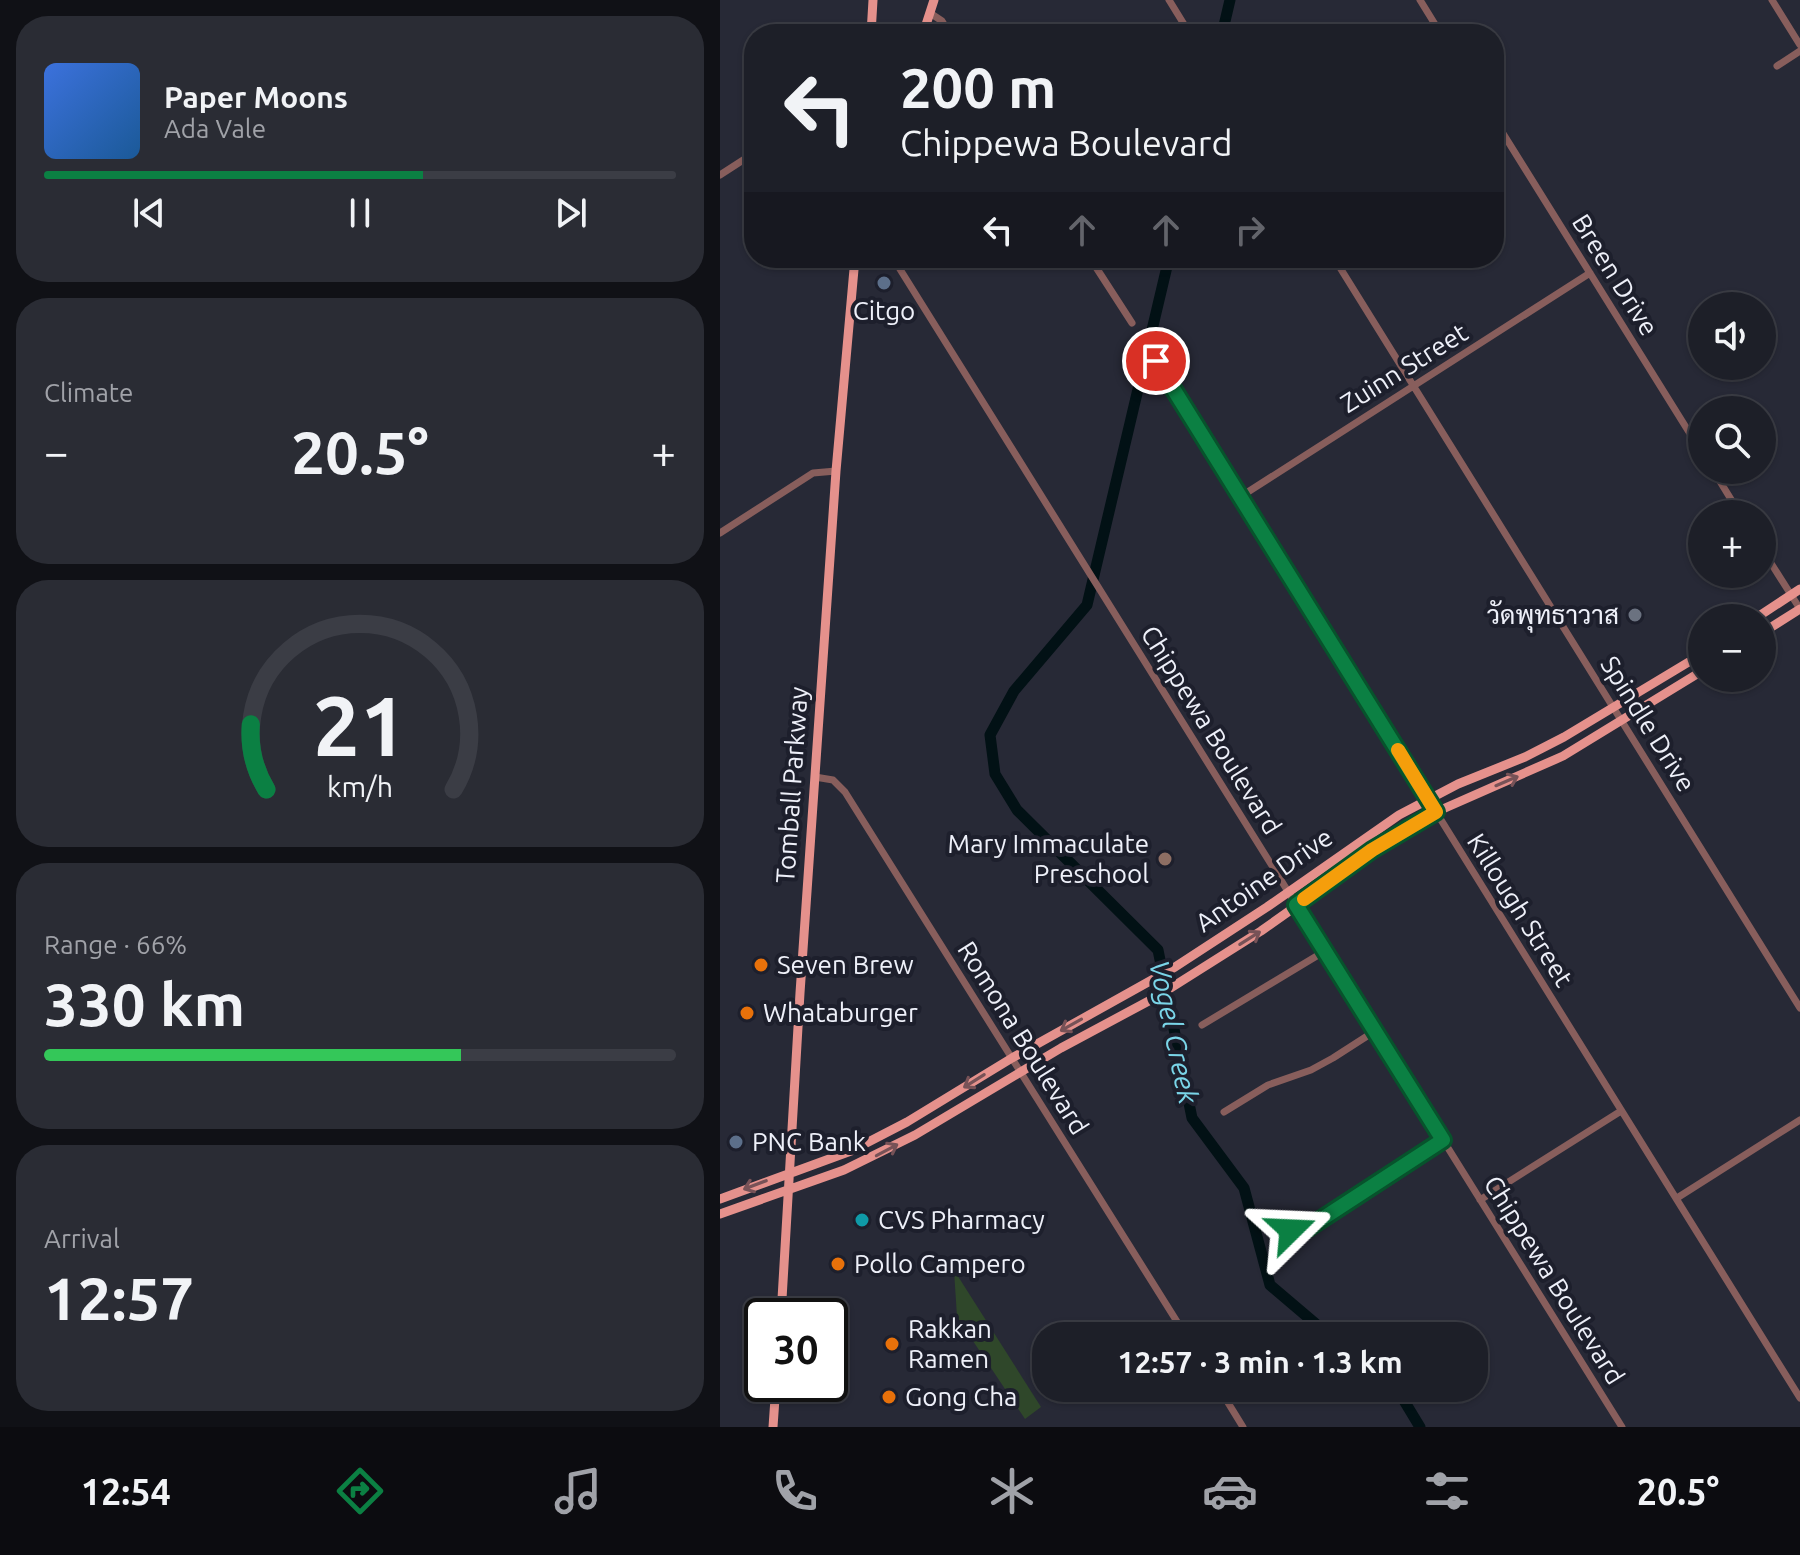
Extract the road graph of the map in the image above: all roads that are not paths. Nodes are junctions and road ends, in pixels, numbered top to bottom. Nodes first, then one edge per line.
1 (873, 0) edge
2 (934, 0) edge
3 (1169, 0) edge
4 (1420, 0) edge
5 (1772, 0) edge
6 (930, 13) junction
7 (872, 24) edge
8 (926, 24) edge
9 (944, 24) edge
10 (1184, 24) edge
11 (1435, 24) edge
12 (1800, 48) edge
13 (1777, 66) dead end
14 (1504, 135) edge
15 (744, 159) edge
16 (720, 175) edge
17 (854, 268) edge
18 (899, 268) edge
19 (1096, 268) edge
20 (1340, 268) edge
21 (1590, 273) junction
22 (1132, 323) dead end
23 (1156, 361) dead end
24 (1414, 386) junction
25 (1688, 430) edge
26 (836, 471) junction
27 (1240, 497) junction
28 (720, 533) edge
29 (1776, 567) edge
30 (1796, 592) edge
31 (1776, 605) edge
32 (1800, 609) edge
33 (1776, 624) edge
34 (1688, 663) edge
35 (1688, 680) edge
36 (1614, 708) junction
37 (1623, 722) junction
38 (1525, 757) junction
39 (1531, 771) junction
40 (815, 777) junction
41 (1428, 799) junction
42 (1436, 812) junction
43 (1289, 892) junction
44 (1296, 905) junction
45 (1213, 943) junction
46 (1325, 951) junction
47 (1221, 956) junction
48 (1800, 1008) edge
49 (1094, 1012) junction
50 (1202, 1025) dead end
51 (1102, 1027) junction
52 (1375, 1031) junction
53 (1012, 1058) junction
54 (1020, 1071) junction
55 (1621, 1111) junction
56 (1224, 1112) dead end
57 (1800, 1120) edge
58 (907, 1122) junction
59 (915, 1135) junction
60 (1443, 1140) junction
61 (790, 1173) junction
62 (789, 1190) junction
63 (1677, 1198) junction
64 (720, 1199) edge
65 (1480, 1200) junction
66 (720, 1214) edge
67 (1308, 1228) dead end
68 (782, 1298) edge
69 (1177, 1322) edge
70 (1800, 1398) edge
71 (775, 1402) edge
72 (1228, 1402) edge
73 (773, 1427) edge
74 (1243, 1427) edge
75 (1622, 1427) edge

1 - 7 main road
2 - 6 main road
3 - 10 street
4 - 11 street
5 - 12 street
6 - 8 main road
6 - 9 street
12 - 13 street
14 - 21 street, Breen Drive
15 - 16 street
17 - 26 main road, Tomball Parkway
18 - 43 street, Chippewa Boulevard
19 - 22 street
20 - 24 street, Spindle Drive
21 - 24 street, Zuinn Street
21 - 25 street, Breen Drive
23 - 27 street, Killough Street
24 - 27 street, Zuinn Street
24 - 36 street, Spindle Drive
26 - 28 street
26 - 40 main road, Tomball Parkway
27 - 41 street, Killough Street
29 - 30 street
30 - 31 main road
30 - 32 street
32 - 33 main road
34 - 36 main road, Antoine Drive
35 - 37 main road, Antoine Drive
36 - 37 street, Spindle Drive
36 - 38 main road, Antoine Drive
37 - 39 main road, Antoine Drive
37 - 48 street, Spindle Drive
38 - 39 main road
38 - 41 main road, Antoine Drive
42 -> 39 main road, Antoine Drive
40 - 53 street, Romona Boulevard
40 - 61 main road, Tomball Parkway
41 - 42 street, Killough Street
41 - 43 main road, Antoine Drive
42 - 44 main road, Antoine Drive
42 - 55 street, Killough Street
43 - 44 street, Chippewa Boulevard
43 - 45 main road, Antoine Drive
44 - 46 street, Chippewa Boulevard
47 -> 44 main road, Antoine Drive
45 - 47 main road
45 - 49 main road, Antoine Drive
46 - 50 street
46 - 52 street, Chippewa Boulevard
47 - 51 main road, Antoine Drive
49 - 51 main road
49 -> 53 main road, Antoine Drive
51 - 54 main road, Antoine Drive
52 - 56 street
52 - 60 street, Chippewa Boulevard
53 - 54 street, Romona Boulevard
53 -> 58 main road, Antoine Drive
54 - 59 main road, Antoine Drive
54 - 69 street, Romona Boulevard
55 - 63 street, Killough Street
55 - 65 street
57 - 63 street
58 - 59 main road
58 - 61 main road, Antoine Drive
62 -> 59 main road, Antoine Drive
60 - 65 street, Chippewa Boulevard
60 - 67 street
61 - 62 main road, Tomball Parkway
61 -> 64 main road, Antoine Drive
62 - 66 main road, Antoine Drive
62 - 68 main road, Tomball Parkway
63 - 70 street, Killough Street
65 - 75 street, Chippewa Boulevard
71 - 73 main road
72 - 74 street

